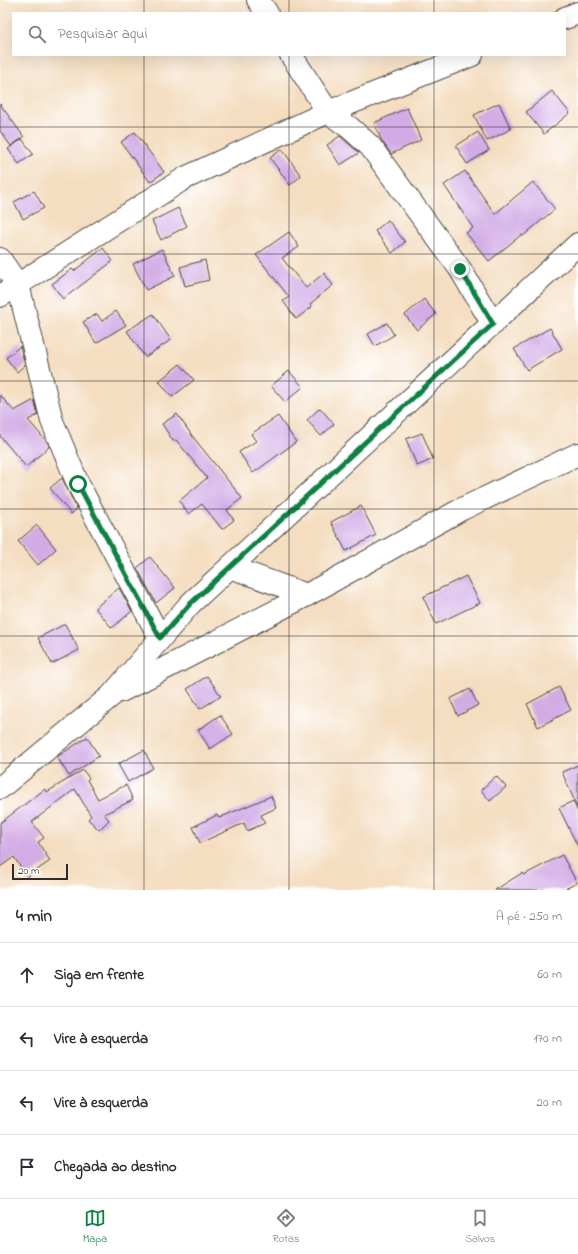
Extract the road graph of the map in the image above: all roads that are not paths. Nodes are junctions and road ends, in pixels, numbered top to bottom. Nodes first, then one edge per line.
1 (258, 0) edge
2 (266, 12) edge
3 (578, 13) edge
4 (566, 18) edge
5 (292, 56) edge
6 (469, 56) edge
7 (328, 112) junction
8 (578, 244) edge
9 (0, 259) edge
10 (9, 290) edge
11 (493, 324) junction
12 (578, 454) edge
13 (230, 567) junction
14 (307, 595) junction
15 (160, 638) junction
16 (111, 696) junction
17 (0, 788) edge

1 - 2 street
3 - 4 street
5 - 7 street
6 - 7 street
7 - 10 street
7 - 11 street
8 - 11 street
9 - 10 street
10 - 15 street
11 - 13 street
12 - 14 street
13 - 14 street
13 - 15 street
14 - 16 street
15 - 16 street
16 - 17 street

